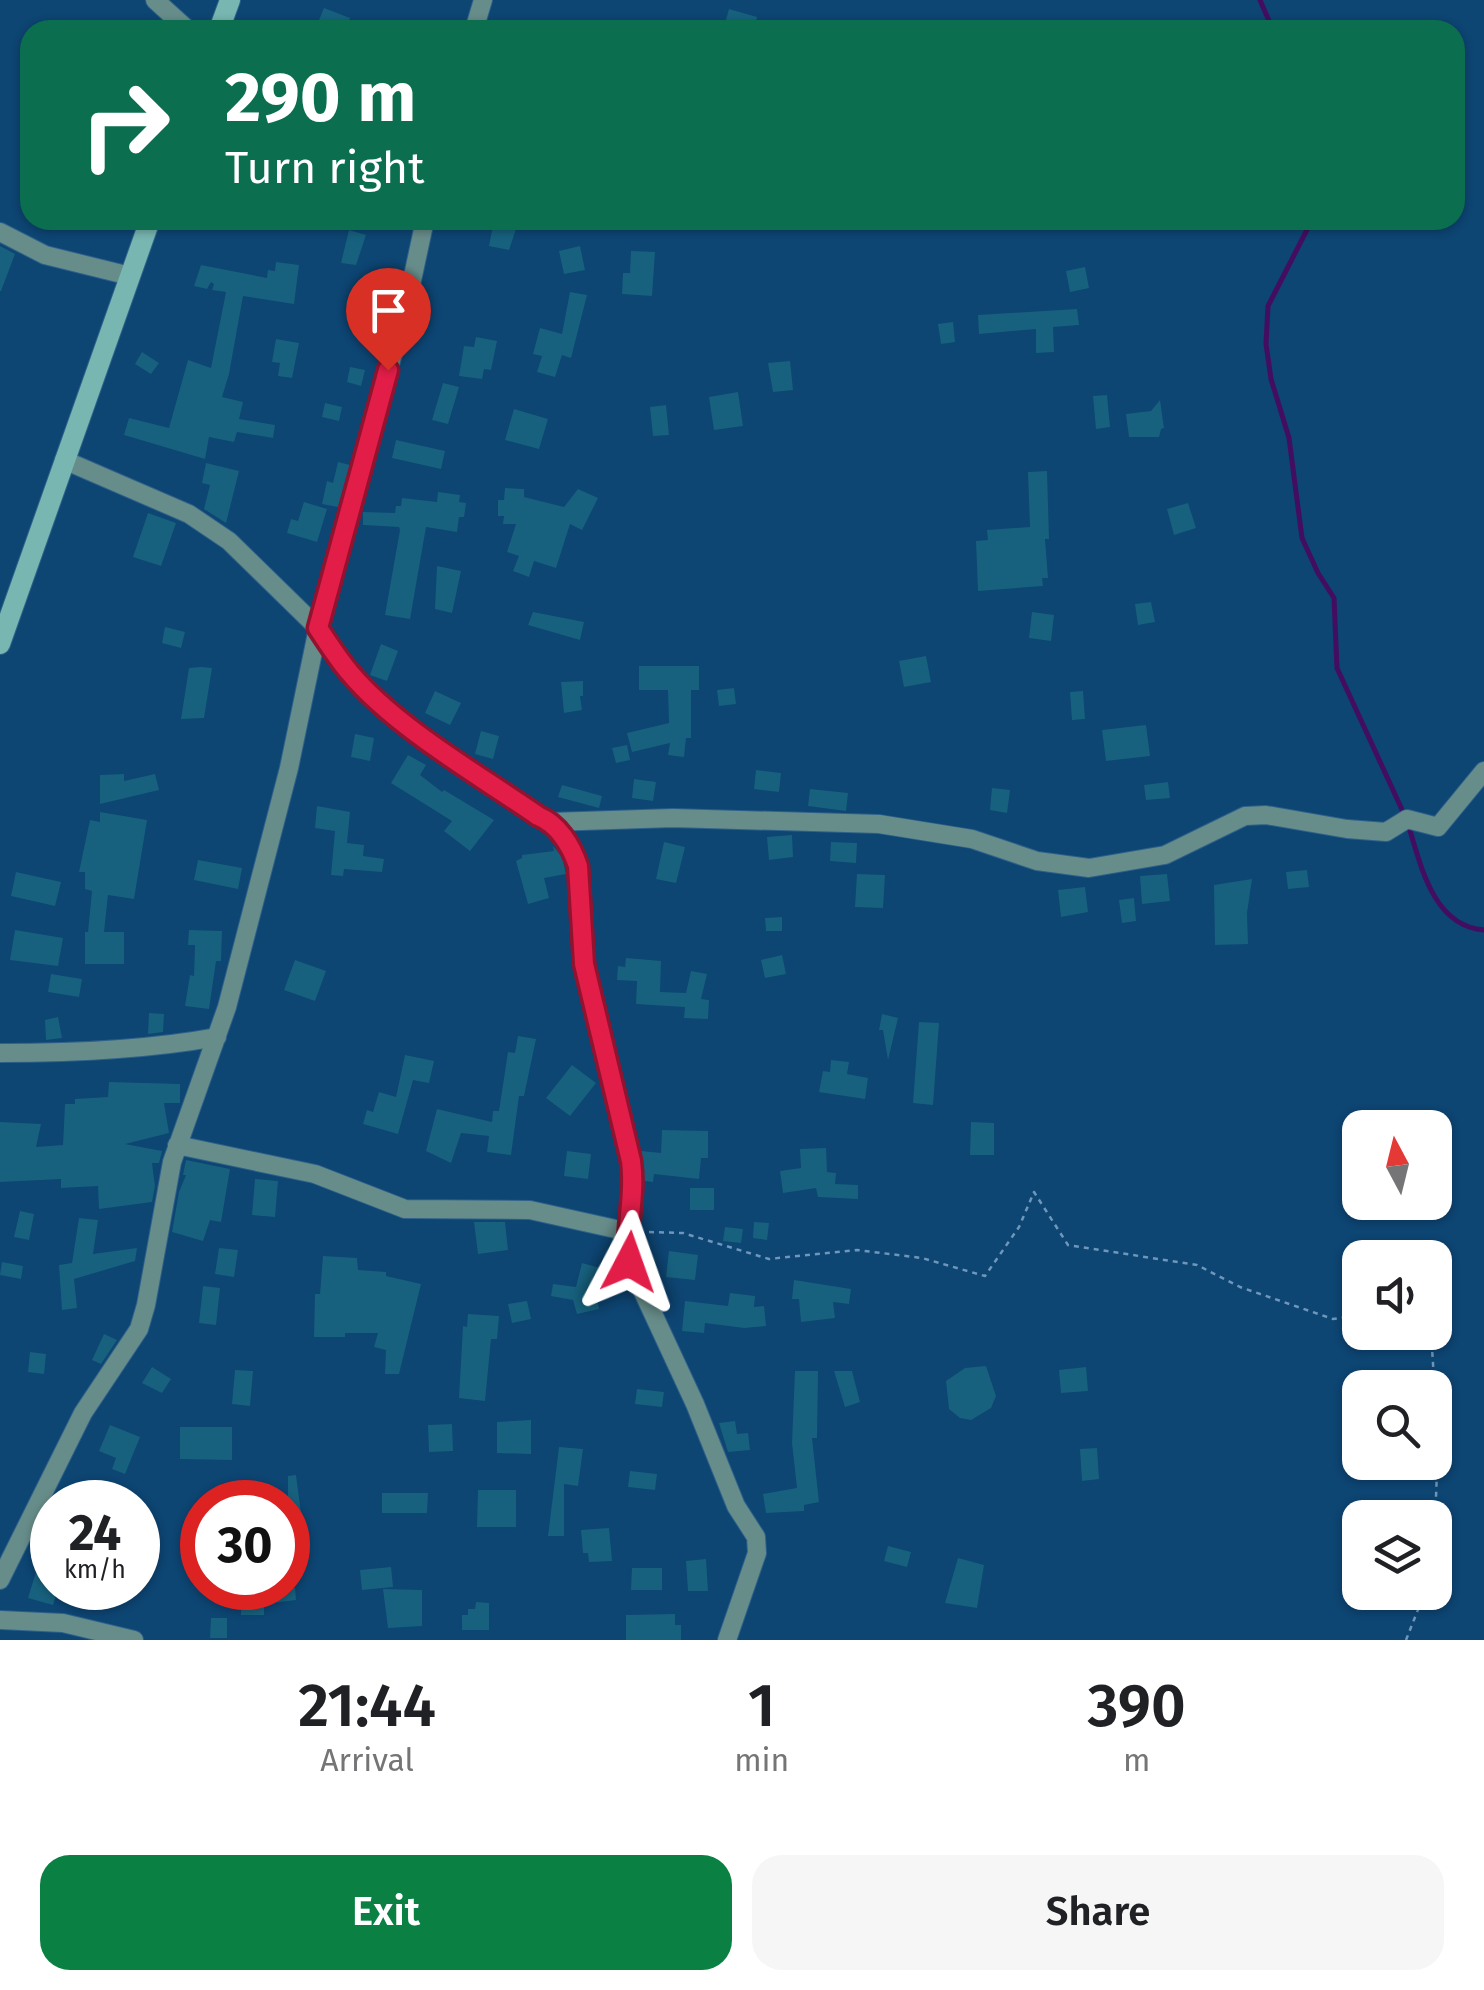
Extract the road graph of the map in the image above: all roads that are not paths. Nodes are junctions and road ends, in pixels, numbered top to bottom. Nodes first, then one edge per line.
1 (155, 0) edge
2 (177, 20) edge
3 (146, 230) edge
4 (423, 230) edge
5 (0, 232) edge
6 (130, 276) junction
7 (64, 460) junction
8 (6, 609) edge
9 (318, 628) junction
10 (0, 644) edge
11 (1484, 771) edge
12 (551, 822) junction
13 (217, 1037) junction
14 (0, 1053) edge
15 (177, 1145) junction
16 (629, 1232) junction
17 (0, 1580) edge
18 (0, 1620) edge
19 (134, 1640) edge
20 (728, 1640) edge

1 - 2 street
3 - 6 main road
4 - 9 street
5 - 6 street
6 - 7 main road
7 - 8 main road
7 - 9 street
8 - 10 main road
9 - 12 street
9 - 13 street
11 - 12 street
12 - 16 street
13 - 14 street
13 - 15 street
15 - 16 street
15 - 17 street
16 - 20 street
18 - 19 street

